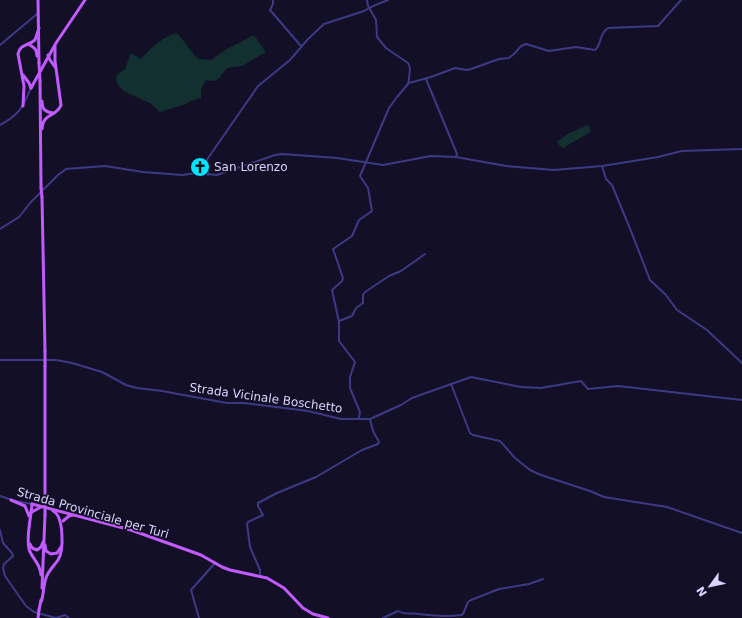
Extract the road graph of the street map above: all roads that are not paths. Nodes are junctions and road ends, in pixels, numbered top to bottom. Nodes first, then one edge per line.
1 (38, 0) edge
2 (85, 0) edge
3 (273, 0) edge
4 (367, 0) edge
5 (388, 0) edge
6 (681, 0) edge
7 (370, 8) junction
8 (38, 13) junction
9 (39, 28) junction
10 (56, 43) junction
11 (28, 44) junction
12 (0, 45) edge
13 (302, 46) junction
14 (48, 55) junction
15 (54, 61) junction
16 (39, 62) junction
17 (42, 67) junction
18 (54, 67) junction
19 (22, 73) junction
20 (37, 75) junction
21 (26, 79) junction
22 (426, 79) junction
23 (408, 84) junction
24 (24, 86) junction
25 (31, 88) junction
26 (40, 92) junction
27 (23, 106) junction
28 (55, 113) junction
29 (0, 125) edge
30 (40, 134) junction
31 (742, 149) edge
32 (456, 157) junction
33 (366, 163) junction
34 (602, 166) junction
35 (208, 175) junction
36 (42, 189) junction
37 (0, 229) edge
38 (424, 254) dead end
39 (339, 321) junction
40 (0, 360) edge
41 (742, 363) edge
42 (451, 384) junction
43 (742, 400) edge
44 (359, 418) junction
45 (370, 419) junction
46 (0, 496) edge
47 (11, 500) junction
48 (32, 504) junction
49 (43, 507) junction
50 (63, 512) junction
51 (29, 513) junction
52 (76, 515) junction
53 (61, 521) junction
54 (0, 530) edge
55 (44, 532) junction
56 (742, 533) edge
57 (29, 542) junction
58 (61, 546) junction
59 (215, 563) junction
60 (260, 576) junction
61 (543, 579) dead end
62 (42, 584) junction
63 (41, 602) junction
64 (38, 618) edge
65 (69, 618) edge
66 (199, 618) edge
67 (328, 618) edge
68 (383, 618) edge

1 - 8 main road
2 - 10 main road
3 - 13 street
4 - 7 street
5 - 7 street
6 - 22 street
7 - 13 street
7 - 23 street
8 - 9 main road
8 - 12 street
9 - 11 main road
9 - 16 main road
10 - 14 main road
10 - 15 main road
11 - 16 main road
11 - 19 main road
13 - 35 street
14 - 15 main road
14 - 17 main road
14 - 18 main road
15 - 18 main road
16 - 26 main road, bridge
17 - 18 main road
17 - 20 main road
18 - 28 main road
19 - 21 main road
19 - 24 main road
20 - 21 main road
20 - 25 main road
21 - 25 main road
22 - 23 street
22 - 32 street
23 - 33 street
24 - 25 main road
24 - 27 main road
25 - 27 street
26 - 28 main road
26 - 30 main road
27 - 29 street
28 - 30 main road
30 - 36 main road
31 - 34 street
32 - 33 street
32 - 34 street
33 - 35 street
33 - 39 street
34 - 41 street
35 - 36 street
36 - 37 street
36 - 55 main road, bridge
38 - 39 street
39 - 44 street
40 - 44 street, Strada Vicinale Boschetto
42 - 43 street, Strada Vicinale Boschetto
42 - 45 street, Strada Vicinale Boschetto
42 - 56 street
44 - 45 street, Strada Vicinale Boschetto
45 - 60 street
46 - 47 street, Strada Provinciale per Turi
47 - 48 street, Strada Provinciale per Turi
47 - 51 main road
48 - 49 main road, Strada Provinciale per Turi
48 - 51 main road
49 - 50 main road, Strada Provinciale per Turi
49 - 51 main road
49 - 53 main road
50 - 52 main road, Strada Provinciale per Turi
50 - 53 main road
51 - 57 main road
52 - 53 main road
52 - 59 main road, Strada Provinciale per Turi
53 - 58 main road
54 - 65 street
55 - 57 main road
55 - 58 main road
55 - 62 main road
57 - 62 main road
58 - 63 main road
59 - 60 main road, Strada Provinciale per Turi
59 - 66 street
60 - 67 main road, Strada Provinciale per Turi
61 - 68 street
62 - 63 main road
63 - 64 main road, bridge

